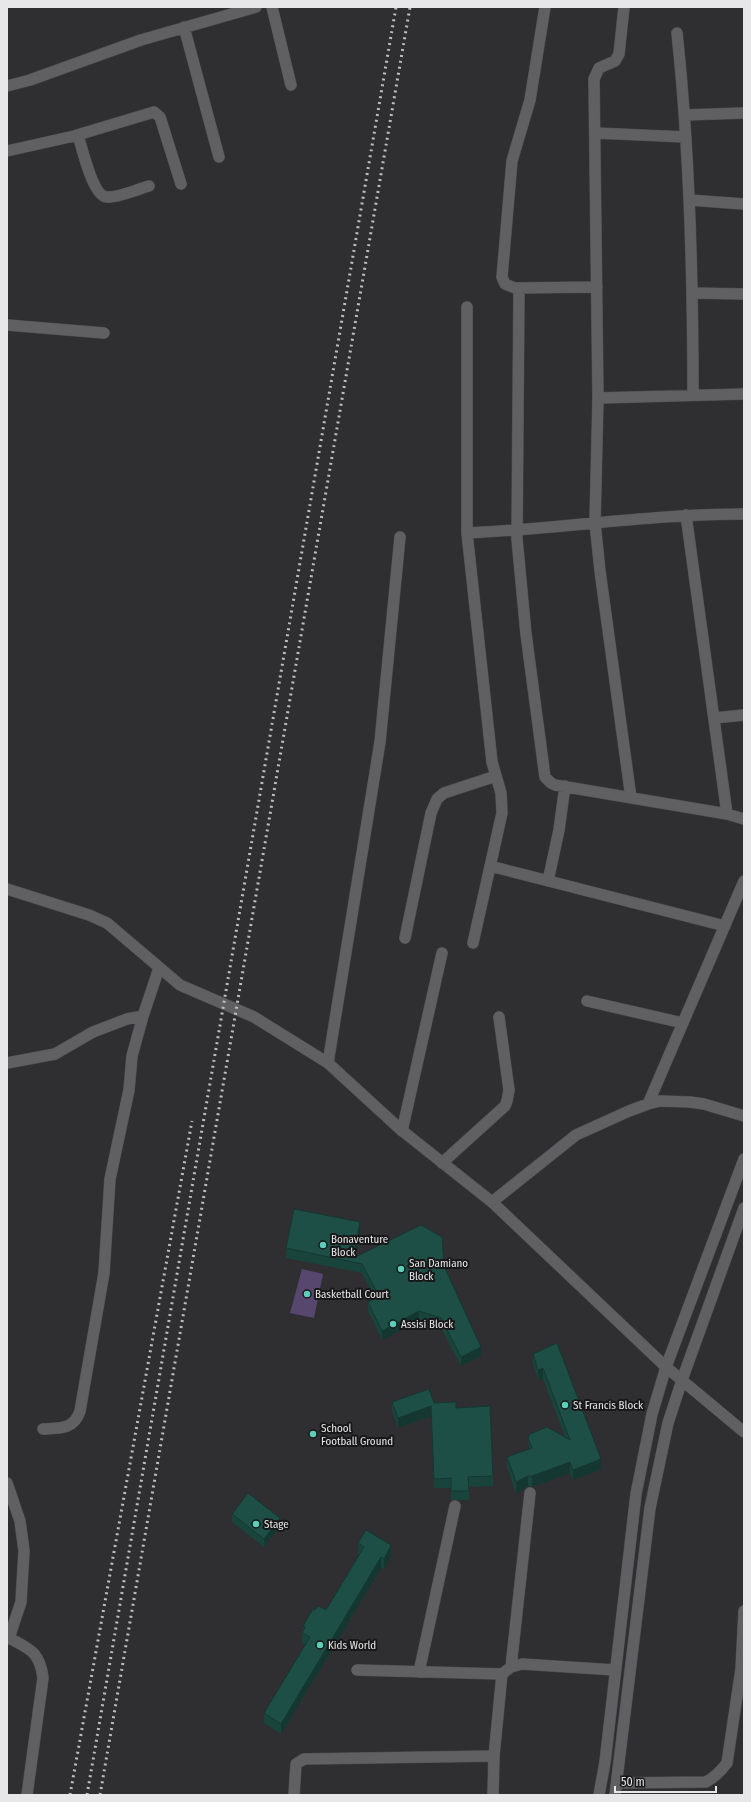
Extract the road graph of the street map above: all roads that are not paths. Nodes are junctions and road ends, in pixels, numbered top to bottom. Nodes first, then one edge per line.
1 (256, 7) edge
2 (272, 7) edge
3 (545, 7) edge
4 (624, 7) edge
5 (184, 27) junction
6 (677, 34) dead end
7 (291, 85) dead end
8 (7, 86) edge
9 (744, 113) edge
10 (685, 115) junction
11 (595, 132) junction
12 (78, 135) junction
13 (686, 137) junction
14 (7, 151) edge
15 (219, 157) dead end
16 (181, 184) dead end
17 (149, 186) dead end
18 (689, 200) junction
19 (744, 204) edge
20 (597, 287) junction
21 (519, 288) junction
22 (693, 293) junction
23 (744, 294) edge
24 (467, 307) dead end
25 (7, 326) edge
26 (104, 333) dead end
27 (744, 394) edge
28 (693, 395) junction
29 (598, 398) junction
30 (744, 514) edge
31 (686, 515) junction
32 (595, 523) junction
33 (517, 531) junction
34 (467, 534) junction
35 (400, 537) dead end
36 (744, 715) edge
37 (714, 718) junction
38 (496, 776) junction
39 (565, 786) junction
40 (630, 798) junction
41 (727, 814) junction
42 (744, 818) edge
43 (490, 866) junction
44 (548, 881) junction
45 (744, 881) edge
46 (7, 889) edge
47 (725, 926) junction
48 (405, 938) dead end
49 (473, 943) dead end
50 (442, 953) dead end
51 (159, 968) junction
52 (587, 1001) dead end
53 (143, 1016) junction
54 (499, 1017) dead end
55 (683, 1023) junction
56 (7, 1063) edge
57 (328, 1063) junction
58 (648, 1104) junction
59 (744, 1116) edge
60 (402, 1131) junction
61 (744, 1159) edge
62 (442, 1163) junction
63 (492, 1202) junction
64 (744, 1208) edge
65 (666, 1367) junction
66 (682, 1380) junction
67 (43, 1429) dead end
68 (744, 1432) edge
69 (7, 1483) edge
70 (530, 1493) dead end
71 (455, 1506) dead end
72 (744, 1611) edge
73 (8, 1639) edge
74 (356, 1670) dead end
75 (616, 1670) junction
76 (506, 1671) junction
77 (419, 1672) junction
78 (494, 1756) junction
79 (617, 1783) junction
80 (27, 1795) edge
81 (294, 1795) edge
82 (493, 1795) edge
83 (599, 1795) edge
84 (615, 1795) edge

1 - 5 street
2 - 7 street
3 - 21 street
4 - 11 street
5 - 8 street
5 - 15 street
6 - 10 street
9 - 10 street
10 - 13 street
11 - 13 street
11 - 20 street
12 - 14 street
12 - 16 street
12 - 17 street
13 - 18 street
18 - 19 street
18 - 22 street
20 - 21 street
20 - 29 street
21 - 33 street
22 - 23 street
22 - 28 street
24 - 34 street
25 - 26 street
27 - 28 street
28 - 29 street
29 - 32 street
30 - 31 street
31 - 32 street
31 - 37 street
32 - 33 street
32 - 40 street
33 - 34 street
33 - 39 street
34 - 38 street
35 - 57 street
36 - 37 street
37 - 41 street
38 - 43 street
38 - 48 street
39 - 40 street
39 - 44 street
40 - 41 street
41 - 42 street
43 - 44 street
43 - 49 street
44 - 47 street
45 - 47 street
46 - 51 street
47 - 55 street
50 - 60 street
51 - 53 street
51 - 57 street
52 - 55 street
53 - 56 street
53 - 67 street
54 - 62 street
55 - 58 street
57 - 60 street
58 - 59 street
58 - 63 street
60 - 62 street
61 - 65 street
62 - 63 street
63 - 65 street
64 - 66 street
65 - 66 street
65 - 75 street
66 - 68 street
66 - 79 street
69 - 73 street
70 - 76 street
71 - 77 street
72 - 79 street
73 - 80 street
74 - 77 street
75 - 76 street
75 - 83 street
76 - 77 street
76 - 78 street
78 - 81 street
78 - 82 street
79 - 84 street

